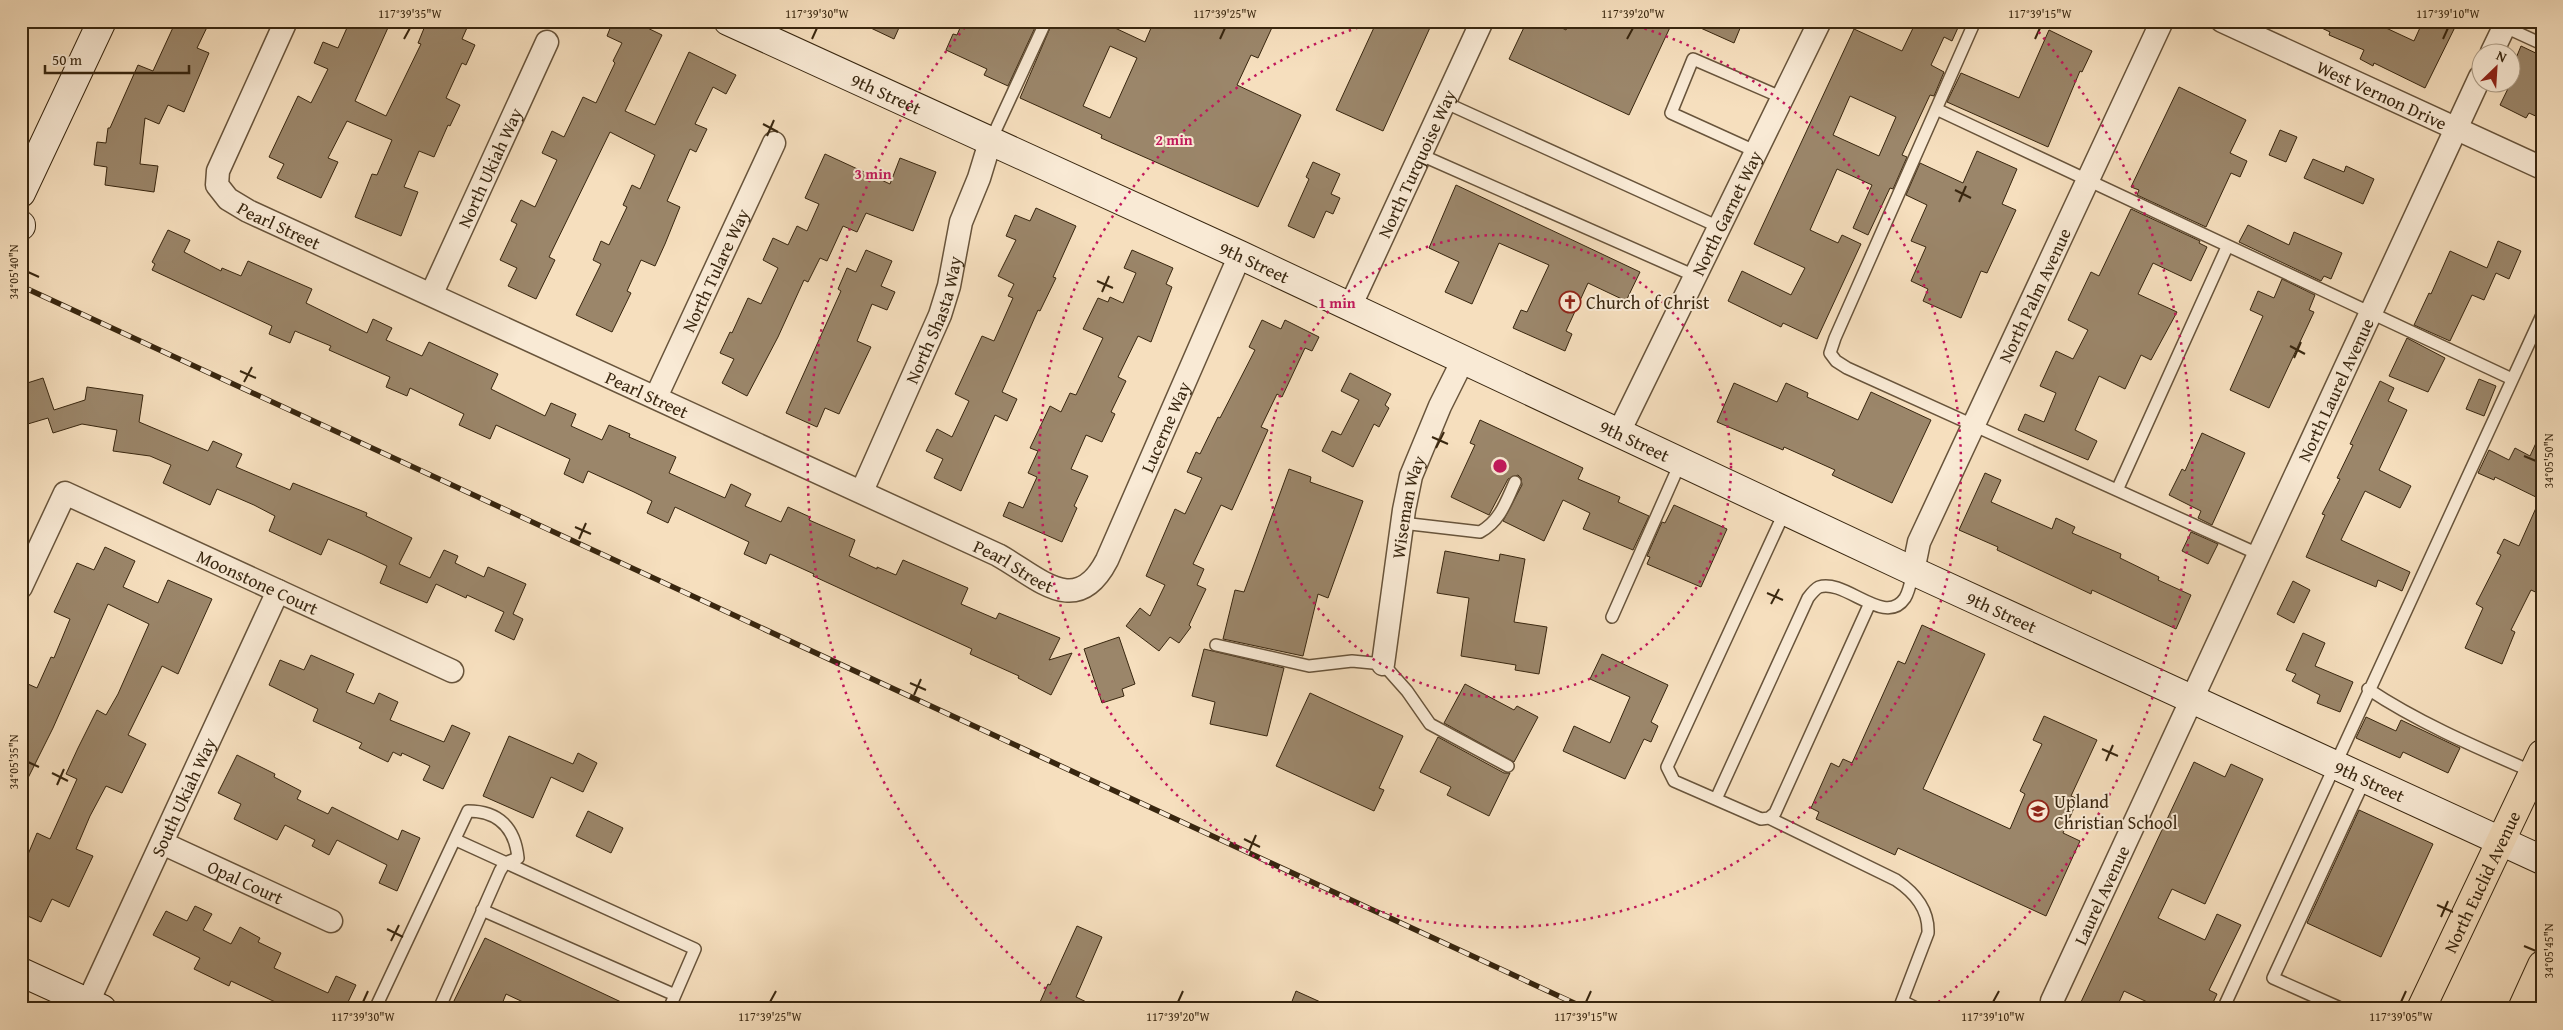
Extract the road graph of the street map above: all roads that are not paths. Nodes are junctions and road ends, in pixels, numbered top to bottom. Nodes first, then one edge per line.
1 (102, 21) edge
2 (286, 21) edge
3 (728, 21) edge
4 (1046, 21) edge
5 (1482, 21) edge
6 (1820, 21) edge
7 (1975, 21) edge
8 (2162, 21) edge
9 (2222, 21) edge
10 (2501, 23) edge
11 (547, 42) dead end
12 (2495, 42) edge
13 (2542, 44) edge
14 (2473, 92) edge
15 (1783, 98) junction
16 (1446, 103) junction
17 (1936, 109) junction
18 (2456, 129) junction
19 (990, 142) junction
20 (774, 143) dead end
21 (1756, 152) junction
22 (1421, 155) junction
23 (2542, 168) edge
24 (2088, 181) junction
25 (21, 193) edge
26 (1720, 227) junction
27 (2227, 247) junction
28 (1240, 255) junction
29 (1695, 276) junction
30 (432, 293) junction
31 (1350, 307) junction
32 (2370, 314) junction
33 (2542, 315) edge
34 (1463, 360) junction
35 (2512, 379) junction
36 (656, 397) junction
37 (1973, 426) junction
38 (1619, 432) junction
39 (1681, 461) junction
40 (1515, 482) dead end
41 (2118, 488) junction
42 (862, 491) junction
43 (1785, 511) junction
44 (1402, 523) junction
45 (2258, 554) junction
46 (1912, 571) junction
47 (21, 587) edge
48 (1082, 589) joint
49 (278, 591) junction
50 (1870, 603) junction
51 (1612, 617) dead end
52 (1216, 645) dead end
53 (1383, 664) junction
54 (452, 671) dead end
55 (2368, 689) junction
56 (2191, 700) junction
57 (2538, 763) edge
58 (2334, 765) junction
59 (1508, 766) dead end
60 (2365, 779) junction
61 (1716, 799) junction
62 (1769, 818) junction
63 (456, 840) junction
64 (2500, 842) junction
65 (162, 843) junction
66 (2542, 860) edge
67 (506, 863) junction
68 (482, 910) junction
69 (331, 921) dead end
70 (2542, 965) edge
71 (21, 972) edge
72 (675, 995) junction
73 (1901, 1005) edge
74 (95, 1006) edge
75 (2338, 1007) dead end
76 (375, 1009) edge
77 (439, 1009) edge
78 (669, 1009) edge
79 (1918, 1009) edge
80 (2051, 1009) edge
81 (2223, 1009) edge
82 (2421, 1009) edge
83 (2522, 1009) edge

1 - 25 street
2 - 30 street, Pearl Street
3 - 19 street, 9th Street
4 - 19 lane
5 - 16 street, North Turquoise Way
6 - 15 street, North Garnet Way
7 - 17 lane
8 - 24 street, North Palm Avenue
9 - 18 street, West Vernon Drive
10 - 12 street
10 - 13 lane
11 - 30 street, North Ukiah Way
14 - 18 street, North Laurel Avenue
15 - 21 street, North Garnet Way
15 - 21 lane
16 - 22 street, North Turquoise Way
16 - 26 lane
17 - 24 lane
17 - 37 lane
18 - 23 street, West Vernon Drive
18 - 32 street, North Laurel Avenue
19 - 28 street, 9th Street
19 - 42 street, North Shasta Way
20 - 36 street, North Tulare Way
21 - 26 street, North Garnet Way
22 - 29 lane
22 - 31 street, North Turquoise Way
24 - 27 lane
24 - 37 street, North Palm Avenue
26 - 29 street, North Garnet Way
27 - 32 lane
27 - 41 lane
28 - 31 street, 9th Street
28 - 48 street, Lucerne Way
29 - 38 street, North Garnet Way
30 - 36 street, Pearl Street
31 - 34 street, 9th Street
32 - 35 lane
32 - 45 street, North Laurel Avenue
33 - 35 lane
34 - 38 street, 9th Street
34 - 44 street, Wiseman Way
35 - 55 lane
36 - 42 street, Pearl Street
37 - 41 lane
37 - 46 street, North Palm Avenue
38 - 39 street, 9th Street
39 - 43 street, 9th Street
39 - 51 lane
40 - 44 lane
41 - 45 lane
42 - 48 street, Pearl Street
43 - 46 street, 9th Street
43 - 61 lane
44 - 53 street, Wiseman Way
45 - 56 street, North Laurel Avenue
46 - 50 lane
46 - 56 street, 9th Street
47 - 49 street, Moonstone Court
49 - 54 street, Moonstone Court
49 - 65 street, South Ukiah Way
50 - 61 lane
50 - 62 lane
52 - 53 lane
53 - 59 lane
55 - 57 lane
55 - 58 lane
56 - 58 street, 9th Street
56 - 80 street, Laurel Avenue
57 - 64 main road, North Euclid Avenue
58 - 60 street, 9th Street
58 - 81 lane
60 - 64 street, 9th Street
60 - 75 lane
61 - 62 lane
62 - 73 lane
63 - 67 lane
63 - 67 lane
63 - 76 lane
64 - 66 street, 9th Street
64 - 82 main road, North Euclid Avenue
65 - 69 street, Opal Court
65 - 74 street, South Ukiah Way
67 - 68 lane
67 - 72 lane
68 - 72 lane
68 - 77 lane
70 - 83 main road
71 - 74 street
72 - 78 lane
73 - 79 lane

